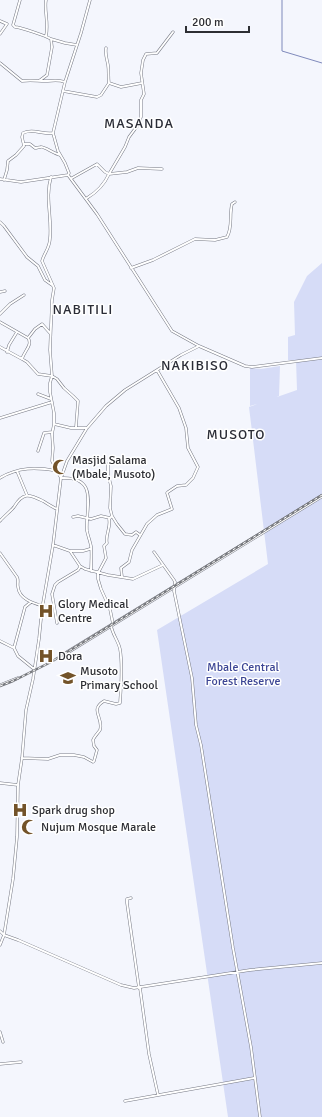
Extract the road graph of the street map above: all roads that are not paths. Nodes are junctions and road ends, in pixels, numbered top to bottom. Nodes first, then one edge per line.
1 (20, 0) edge
2 (46, 0) edge
3 (90, 0) edge
4 (0, 21) edge
5 (173, 32) dead end
6 (0, 34) edge
7 (46, 36) junction
8 (51, 39) junction
9 (78, 45) junction
10 (106, 48) dead end
11 (0, 63) edge
12 (39, 81) junction
13 (65, 82) junction
14 (109, 83) junction
15 (142, 83) junction
16 (63, 91) junction
17 (53, 133) junction
18 (24, 144) junction
19 (60, 155) junction
20 (162, 169) dead end
21 (109, 174) junction
22 (68, 175) junction
23 (51, 177) junction
24 (72, 178) junction
25 (0, 179) edge
26 (4, 180) junction
27 (86, 198) junction
28 (236, 202) dead end
29 (0, 222) edge
30 (131, 268) junction
31 (53, 286) junction
32 (5, 291) dead end
33 (0, 292) edge
34 (24, 295) dead end
35 (0, 314) edge
36 (0, 322) edge
37 (17, 332) junction
38 (50, 333) junction
39 (28, 338) junction
40 (199, 346) junction
41 (0, 347) edge
42 (7, 352) junction
43 (322, 358) edge
44 (22, 359) junction
45 (157, 370) junction
46 (52, 376) junction
47 (38, 394) dead end
48 (51, 400) junction
49 (0, 418) edge
50 (54, 424) junction
51 (76, 427) junction
52 (88, 428) junction
53 (52, 432) junction
54 (38, 451) dead end
55 (108, 464) dead end
56 (57, 470) junction
57 (17, 471) junction
58 (0, 478) edge
59 (61, 478) junction
60 (27, 496) junction
61 (322, 496) edge
62 (57, 509) junction
63 (72, 517) dead end
64 (111, 517) junction
65 (88, 519) junction
66 (0, 521) edge
67 (140, 536) junction
68 (53, 545) junction
69 (91, 548) junction
70 (70, 551) junction
71 (154, 552) dead end
72 (0, 553) edge
73 (163, 565) junction
74 (80, 566) junction
75 (91, 571) junction
76 (98, 573) junction
77 (122, 577) junction
78 (174, 586) junction
79 (31, 602) junction
80 (43, 606) junction
81 (57, 623) dead end
82 (112, 625) junction
83 (0, 641) edge
84 (14, 648) junction
85 (63, 655) dead end
86 (34, 669) junction
87 (18, 678) dead end
88 (0, 685) edge
89 (22, 758) junction
90 (0, 784) edge
91 (18, 785) junction
92 (131, 898) dead end
93 (0, 930) edge
94 (4, 935) junction
95 (0, 945) edge
96 (322, 963) edge
97 (238, 971) junction
98 (140, 988) junction
99 (0, 1032) edge
100 (3, 1042) dead end
101 (21, 1062) dead end
102 (0, 1064) edge
103 (254, 1078) junction
104 (158, 1095) junction
105 (125, 1101) dead end
106 (260, 1117) edge

1 - 7 street
2 - 7 street
3 - 9 street
4 - 6 street
5 - 15 street
7 - 8 street
8 - 9 street
8 - 12 street
9 - 13 street
10 - 14 street
11 - 12 street
12 - 13 street
13 - 16 street
14 - 15 street
14 - 16 street
15 - 21 street
16 - 17 street
17 - 18 street
17 - 19 street
18 - 19 street
18 - 26 street
19 - 22 street
20 - 21 street
21 - 24 street
21 - 27 street
22 - 23 street
22 - 24 street
23 - 26 street
23 - 31 street
24 - 27 street
25 - 26 street
27 - 30 street
28 - 30 street
29 - 31 street
30 - 40 street
31 - 38 street
32 - 33 street
34 - 35 street
36 - 37 street
37 - 39 street
37 - 42 street
38 - 39 street
38 - 46 street
39 - 44 street
40 - 43 street
40 - 45 street
41 - 42 street
42 - 44 street
44 - 46 street
45 - 52 street
45 - 67 street
46 - 48 street
46 - 51 street
47 - 48 street
48 - 49 street
48 - 50 street
50 - 51 street
50 - 53 street
51 - 52 street
52 - 59 street
53 - 54 street
53 - 56 street
55 - 64 street
56 - 57 street
56 - 59 street
57 - 58 street
57 - 60 street
59 - 62 street
59 - 65 street
60 - 62 street
60 - 66 street
61 - 78 main road
62 - 68 street
63 - 65 street
64 - 65 street
64 - 67 street
64 - 76 street
65 - 69 street
67 - 77 street
68 - 70 street
68 - 80 street
69 - 70 street
69 - 75 street
70 - 74 street
71 - 73 street
72 - 79 street
73 - 77 street
73 - 78 street
74 - 75 street
74 - 81 street
75 - 76 street
76 - 77 street
76 - 82 street
78 - 82 main road
78 - 97 street
79 - 80 street
79 - 84 street
80 - 86 street
82 - 85 main road
82 - 89 street
83 - 84 street
84 - 86 street
86 - 89 street
87 - 88 street
89 - 91 street
90 - 91 street
91 - 94 street
92 - 98 street
93 - 94 street
94 - 95 street
94 - 98 street
96 - 97 street
97 - 98 street
97 - 103 street
98 - 104 street
99 - 100 street
101 - 102 street
103 - 104 street
103 - 106 street
104 - 105 street

